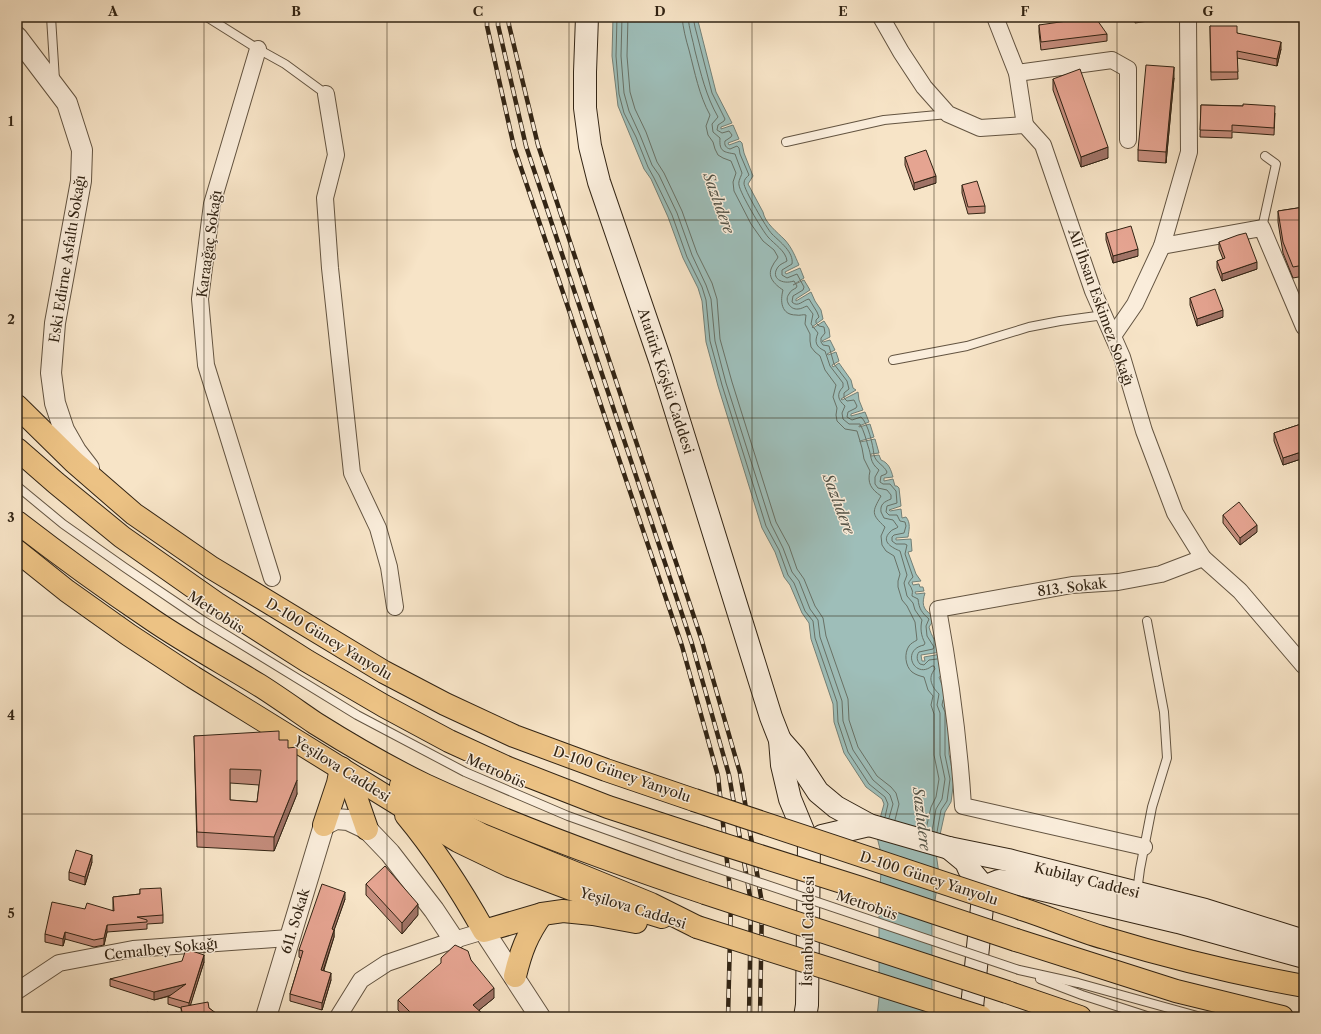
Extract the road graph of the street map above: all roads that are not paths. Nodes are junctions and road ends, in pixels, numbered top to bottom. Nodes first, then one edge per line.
1 (51, 17) edge
2 (208, 17) edge
3 (587, 17) edge
4 (881, 17) edge
5 (995, 17) edge
6 (1188, 17) edge
7 (17, 37) edge
8 (258, 49) junction
9 (1017, 72) junction
10 (56, 86) junction
11 (326, 94) joint
12 (948, 114) junction
13 (1025, 125) junction
14 (1128, 140) dead end
15 (786, 142) dead end
16 (1264, 156) dead end
17 (1262, 228) junction
18 (1162, 246) junction
19 (1104, 315) junction
20 (1304, 327) edge
21 (1113, 336) junction
22 (893, 360) dead end
23 (17, 406) edge
24 (17, 449) edge
25 (17, 486) edge
26 (103, 487) junction
27 (17, 522) edge
28 (17, 551) edge
29 (1203, 558) junction
30 (272, 578) dead end
31 (395, 607) dead end
32 (1147, 621) dead end
33 (1304, 666) edge
34 (317, 724) junction
35 (780, 740) junction
36 (341, 768) junction
37 (395, 802) junction
38 (324, 825) junction
39 (869, 825) junction
40 (367, 829) junction
41 (809, 845) junction
42 (1144, 847) junction
43 (949, 848) junction
44 (984, 886) junction
45 (1137, 893) junction
46 (542, 914) junction
47 (697, 927) junction
48 (484, 931) junction
49 (289, 938) junction
50 (454, 940) junction
51 (1304, 941) edge
52 (1304, 957) edge
53 (1019, 970) junction
54 (515, 976) junction
55 (1304, 986) edge
56 (17, 991) edge
57 (807, 1013) edge
58 (269, 1016) edge
59 (338, 1017) edge
60 (540, 1017) edge
61 (971, 1017) edge
62 (980, 1017) edge
63 (1080, 1017) edge
64 (1150, 1017) edge
65 (1201, 1017) edge
66 (1282, 1017) edge

1 - 10 lane
2 - 8 lane
3 - 35 main road, Atatürk Köşkü Caddesi
4 - 12 street
5 - 9 street
6 - 18 street
7 - 10 street, Eski Edirne Asfaltı Sokağı
8 - 11 lane
8 - 30 street, Karaağaç Sokağı
9 - 13 street
9 - 14 street
10 - 26 street, Eski Edirne Asfaltı Sokağı
11 - 31 street
12 - 13 street
12 - 15 lane
13 - 19 street, Ali İhsan Eskimez Sokağı
16 - 17 lane
17 - 18 street
17 - 20 street
18 - 21 street
19 - 21 street, Ali İhsan Eskimez Sokağı
19 - 22 lane
21 - 29 street, Ali İhsan Eskimez Sokağı
23 - 26 main road, D-100 Güney Yanyolu
24 - 66 main road, bridge
25 - 53 lane, Metrobüs, bridge
26 - 55 main road, D-100 Güney Yanyolu, bridge
27 - 34 main road
28 - 36 main road, Yeşilova Caddesi
29 - 33 street, Ali İhsan Eskimez Sokağı
29 - 42 street, 813. Sokak
32 - 42 lane
34 - 47 main road
34 - 63 main road, bridge
35 - 39 main road, Kubilay Caddesi
35 - 41 main road
36 - 37 main road, Yeşilova Caddesi
36 - 38 main road
36 - 40 main road
37 - 47 main road, Yeşilova Caddesi
37 - 48 main road
38 - 40 street
38 - 49 street, 611. Sokak
39 - 41 main road
39 - 43 main road, Kubilay Caddesi
40 - 50 street
41 - 57 main road, İstanbul Caddesi
42 - 45 lane
43 - 44 main road
43 - 45 main road, Kubilay Caddesi
44 - 52 main road, Kubilay Caddesi
44 - 61 main road
45 - 51 main road, Kubilay Caddesi
46 - 47 main road
46 - 48 main road
46 - 54 main road
47 - 62 main road, bridge
48 - 50 street
48 - 54 street
49 - 56 street, Cemalbey Sokağı
49 - 58 street, 611. Sokak
50 - 59 street
53 - 64 lane, Metrobüs
53 - 65 lane, Metrobüs
54 - 60 street

